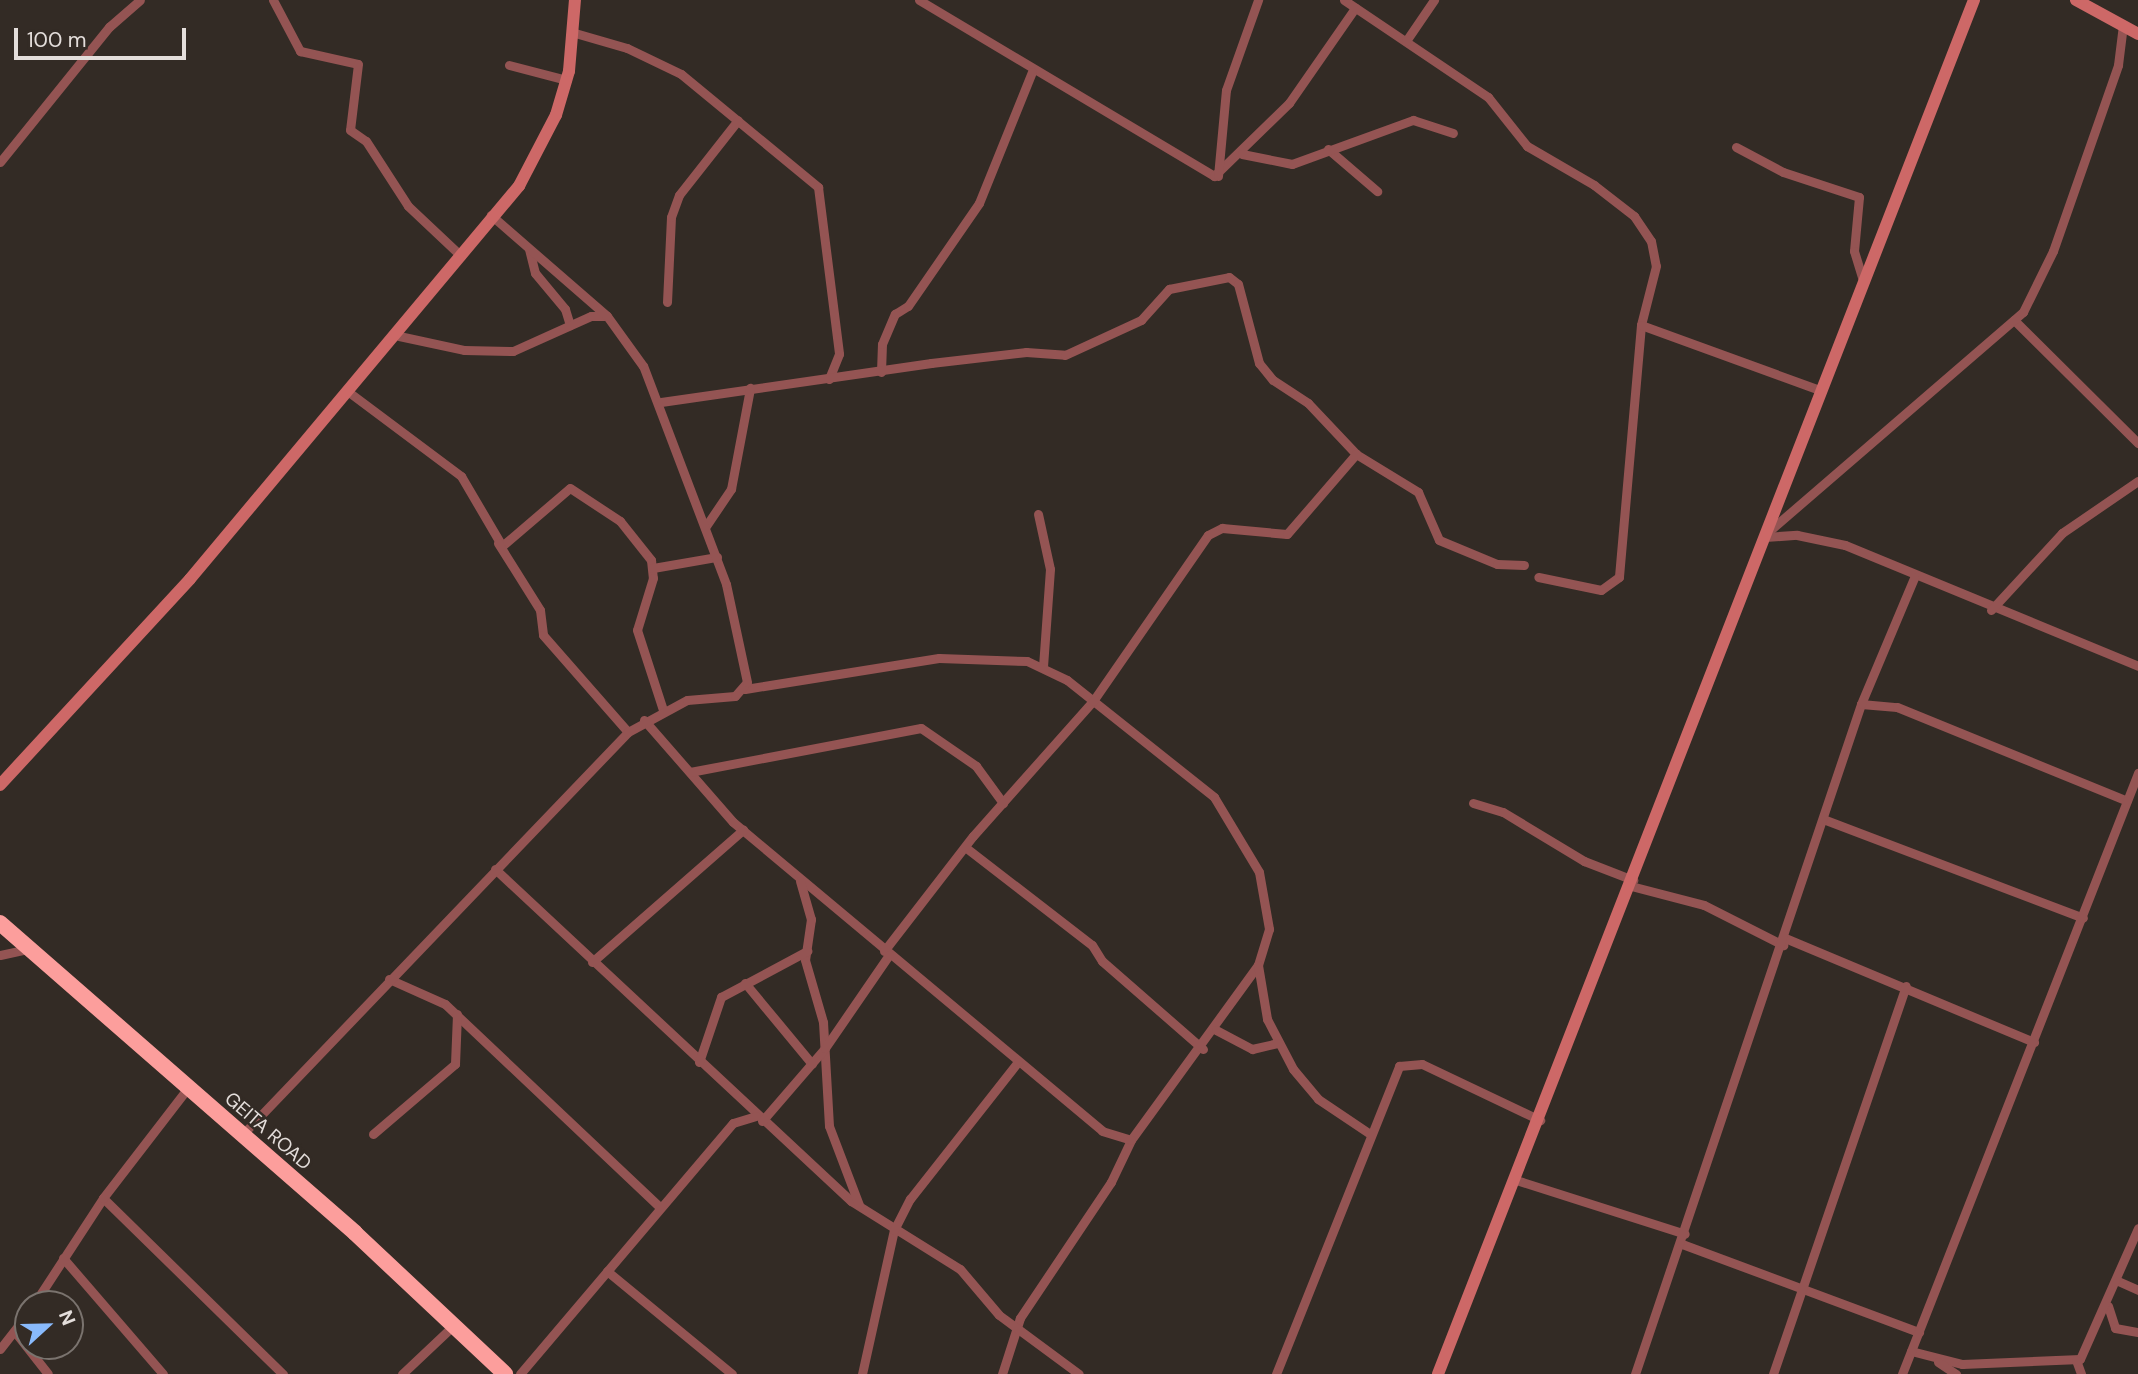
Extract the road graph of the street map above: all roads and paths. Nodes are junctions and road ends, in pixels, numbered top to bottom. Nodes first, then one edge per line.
1 (140, 0) edge
2 (274, 0) edge
3 (575, 0) edge
4 (919, 0) edge
5 (1258, 0) edge
6 (1345, 0) edge
7 (1434, 0) edge
8 (1974, 0) edge
9 (2076, 0) edge
10 (1355, 8) junction
11 (2123, 25) junction
12 (575, 33) junction
13 (2138, 34) edge
14 (1406, 41) junction
15 (509, 65) dead end
16 (1032, 72) junction
17 (567, 80) junction
18 (738, 120) junction
19 (1453, 133) dead end
20 (1736, 147) dead end
21 (1328, 149) junction
22 (1242, 154) junction
23 (0, 162) edge
24 (1218, 176) junction
25 (1377, 191) dead end
26 (491, 215) junction
27 (529, 248) junction
28 (461, 256) junction
29 (1863, 280) junction
30 (667, 302) dead end
31 (607, 316) junction
32 (2014, 320) junction
33 (1641, 325) junction
34 (570, 326) junction
35 (399, 335) junction
36 (881, 372) junction
37 (830, 379) junction
38 (750, 388) junction
39 (1821, 390) junction
40 (350, 393) junction
41 (662, 402) junction
42 (2138, 443) edge
43 (1356, 454) junction
44 (2138, 481) edge
45 (1038, 514) dead end
46 (706, 526) junction
47 (1765, 535) junction
48 (498, 542) junction
49 (717, 557) junction
50 (1524, 565) dead end
51 (653, 568) junction
52 (1538, 577) dead end
53 (1914, 578) junction
54 (1991, 610) junction
55 (2138, 666) edge
56 (1043, 667) junction
57 (745, 689) junction
58 (1093, 701) junction
59 (1861, 704) junction
60 (663, 710) junction
61 (645, 720) junction
62 (628, 732) junction
63 (690, 772) junction
64 (2138, 773) edge
65 (0, 785) edge
66 (2127, 800) junction
67 (1003, 803) junction
68 (1473, 803) dead end
69 (1823, 819) junction
70 (743, 830) junction
71 (965, 847) junction
72 (495, 869) junction
73 (799, 879) junction
74 (1632, 883) junction
75 (2082, 918) junction
76 (0, 923) edge
77 (1784, 941) junction
78 (28, 948) junction
79 (807, 951) junction
80 (887, 953) junction
81 (0, 955) edge
82 (592, 962) junction
83 (1258, 965) junction
84 (389, 979) junction
85 (745, 983) junction
86 (1906, 986) junction
87 (457, 1014) junction
88 (1216, 1030) junction
89 (2034, 1042) junction
90 (1277, 1043) junction
91 (825, 1048) junction
92 (1203, 1049) junction
93 (699, 1062) junction
94 (1018, 1062) junction
95 (812, 1064) junction
96 (187, 1089) junction
97 (759, 1119) junction
98 (1539, 1120) junction
99 (373, 1134) dead end
100 (1370, 1134) junction
101 (241, 1136) junction
102 (1131, 1140) junction
103 (1516, 1180) junction
104 (103, 1198) junction
105 (660, 1207) junction
106 (860, 1208) junction
107 (2138, 1228) edge
108 (894, 1230) junction
109 (1684, 1239) junction
110 (63, 1258) junction
111 (607, 1271) junction
112 (2118, 1281) junction
113 (1805, 1285) junction
114 (43, 1290) edge
115 (2138, 1290) edge
116 (2108, 1305) junction
117 (454, 1325) junction
118 (1016, 1327) junction
119 (1919, 1332) junction
120 (2138, 1332) edge
121 (14, 1333) edge
122 (2, 1346) edge
123 (1911, 1351) junction
124 (1931, 1357) junction
125 (37, 1360) edge
126 (2076, 1360) junction
127 (48, 1374) edge
128 (163, 1374) edge
129 (283, 1374) edge
130 (402, 1374) edge
131 (505, 1374) edge
132 (520, 1374) edge
133 (732, 1374) edge
134 (862, 1374) edge
135 (1002, 1374) edge
136 (1079, 1374) edge
137 (1276, 1374) edge
138 (1438, 1374) edge
139 (1635, 1374) edge
140 (1773, 1374) edge
141 (1902, 1374) edge
142 (1956, 1374) edge
143 (2081, 1374) edge

1 - 23 street
2 - 28 street
3 - 12 main road
4 - 16 street
5 - 24 street
6 - 10 street
7 - 14 street
8 - 29 main road
9 - 11 main road
10 - 14 street
10 - 22 street
11 - 13 main road
11 - 32 street
12 - 17 main road
12 - 18 street
14 - 33 street
15 - 17 street
16 - 24 street
16 - 36 street
17 - 26 main road
18 - 30 street
18 - 37 street
19 - 21 street
20 - 29 street
21 - 22 street
21 - 25 street
22 - 24 street
26 - 27 street
26 - 28 main road
27 - 31 street
27 - 34 street
28 - 35 main road
29 - 39 main road
31 - 34 street
31 - 41 street
32 - 42 street
32 - 47 street
33 - 39 street
33 - 52 street
34 - 35 street
35 - 40 main road
36 - 37 street
36 - 43 street
37 - 38 street
38 - 41 street
38 - 46 street
39 - 47 main road
40 - 48 street
40 - 65 main road
41 - 46 street
43 - 50 street
43 - 58 street
44 - 54 street
45 - 56 street
46 - 49 street
47 - 53 street
47 - 74 main road
48 - 51 street
48 - 62 street
49 - 51 street
49 - 57 street
51 - 60 street
53 - 54 street
53 - 59 street
54 - 55 street
56 - 57 street
56 - 58 street
57 - 60 street
58 - 67 street
58 - 83 street
59 - 66 street
59 - 69 street
60 - 61 street
61 - 62 street
61 - 63 street
62 - 72 street
63 - 67 street
63 - 70 street
64 - 66 street
66 - 75 street
67 - 71 street
68 - 74 street
69 - 75 street
69 - 77 street
70 - 73 street
70 - 82 street
71 - 80 street
71 - 92 street
72 - 82 street
72 - 84 street
73 - 79 street
73 - 80 street
74 - 77 street
74 - 98 main road
75 - 89 street
76 - 78 highway, GEITA ROAD
77 - 86 street
77 - 109 street
78 - 81 street
78 - 96 highway, GEITA ROAD
79 - 85 street
79 - 91 street
80 - 91 street
80 - 94 street
82 - 93 street
83 - 88 street
83 - 90 street
84 - 87 street
84 - 101 street
85 - 93 street
85 - 95 street
86 - 89 street
86 - 113 street
87 - 99 street
87 - 105 street
88 - 90 street
88 - 92 street
89 - 119 street
90 - 100 street
91 - 95 street
91 - 106 street
92 - 102 street
93 - 97 street
94 - 102 street
94 - 108 street
95 - 97 street
96 - 101 highway, GEITA ROAD
96 - 104 street
97 - 105 street
97 - 106 street
98 - 100 street
98 - 103 main road
100 - 137 street
101 - 117 highway, GEITA ROAD
102 - 118 street
103 - 109 street
103 - 138 main road
104 - 110 street
104 - 129 street
105 - 111 street
106 - 108 street
107 - 112 street
108 - 118 street
108 - 134 street
109 - 113 street
109 - 139 street
110 - 114 street
110 - 128 street
111 - 132 street
111 - 133 street
112 - 115 street
112 - 116 street
113 - 119 street
113 - 140 street
116 - 120 street
116 - 126 street
117 - 130 street
117 - 131 highway, GEITA ROAD
118 - 135 street
118 - 136 street
119 - 123 street
121 - 122 street
123 - 124 street
123 - 141 street
124 - 126 street
124 - 142 street
125 - 127 street
126 - 143 street

